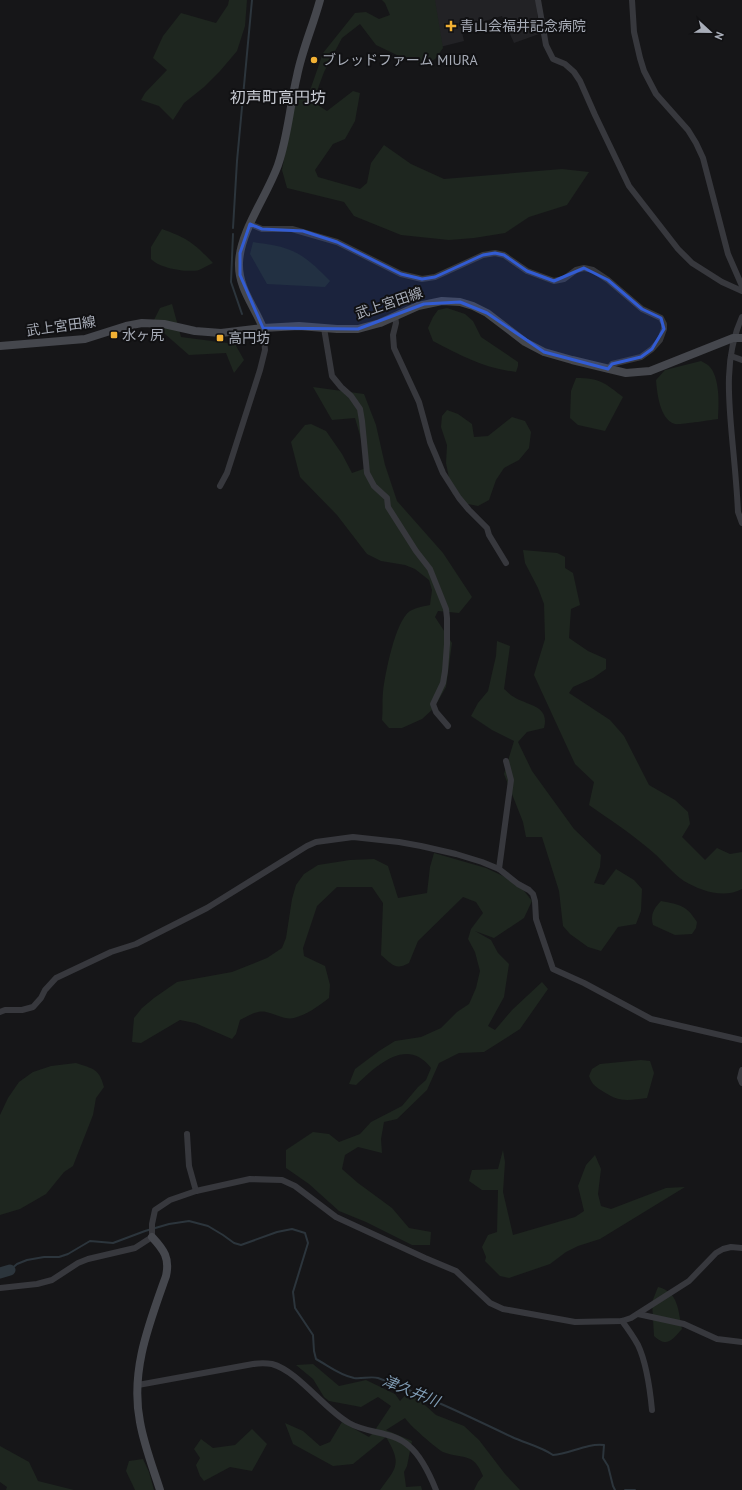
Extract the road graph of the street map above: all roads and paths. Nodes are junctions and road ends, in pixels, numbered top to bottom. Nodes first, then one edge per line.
1 (320, 0) edge
2 (538, 0) edge
3 (632, 0) edge
4 (250, 224) junction
5 (742, 286) edge
6 (742, 292) edge
7 (395, 316) junction
8 (742, 317) edge
9 (263, 328) junction
10 (324, 328) junction
11 (738, 338) edge
12 (0, 346) edge
13 (732, 356) junction
14 (742, 360) edge
15 (608, 369) junction
16 (220, 486) dead end
17 (742, 523) edge
18 (506, 563) dead end
19 (448, 726) dead end
20 (506, 761) dead end
21 (499, 869) junction
22 (0, 1012) edge
23 (742, 1040) edge
24 (742, 1070) edge
25 (742, 1083) edge
26 (187, 1134) dead end
27 (196, 1191) junction
28 (152, 1237) junction
29 (742, 1248) edge
30 (0, 1288) edge
31 (638, 1314) junction
32 (622, 1321) junction
33 (742, 1342) edge
34 (138, 1384) junction
35 (652, 1410) dead end
36 (160, 1490) edge
37 (436, 1490) edge

1 - 4 main road
2 - 6 street
3 - 5 street
4 - 9 main road
4 - 15 street
7 - 10 main road, 武上宮田線
7 - 15 main road, 武上宮田線
7 - 18 street
8 - 11 street
9 - 10 main road, 武上宮田線
9 - 12 main road, 武上宮田線
9 - 16 street
10 - 19 street
11 - 13 street
11 - 15 main road, 武上宮田線
13 - 14 street
13 - 17 street
20 - 21 street
21 - 22 street
21 - 23 street
24 - 25 street
26 - 27 street
27 - 28 street
27 - 32 street
28 - 30 street
28 - 34 main road
29 - 31 street
31 - 32 street
31 - 33 street
32 - 35 street
34 - 36 main road
34 - 37 street

